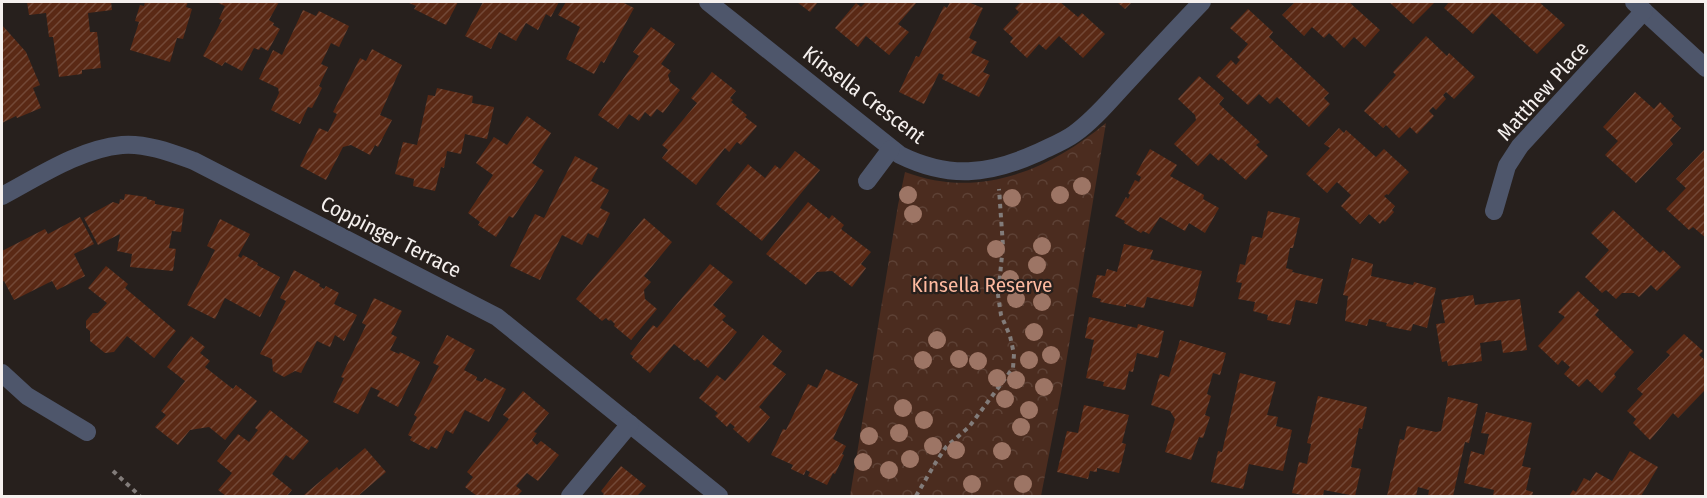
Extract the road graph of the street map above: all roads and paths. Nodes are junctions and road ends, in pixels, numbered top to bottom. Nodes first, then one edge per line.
1 (708, 2) edge
2 (1202, 2) edge
3 (1639, 6) edge
4 (1706, 68) edge
5 (891, 149) junction
6 (993, 168) junction
7 (867, 181) dead end
8 (2, 196) edge
9 (1494, 211) dead end
10 (2, 373) edge
11 (630, 424) junction
12 (87, 432) dead end
13 (112, 471) dead end
14 (140, 496) edge
15 (570, 496) edge
16 (719, 496) edge
17 (916, 496) edge

1 - 5 street, Kinsella Crescent
2 - 6 street, Kinsella Crescent
3 - 4 street
3 - 9 street, Matthew Place
5 - 6 street, Kinsella Crescent
5 - 7 street
6 - 17 path
8 - 11 street, Coppinger Terrace
10 - 12 street
11 - 15 street
11 - 16 street, Coppinger Terrace
13 - 14 path

